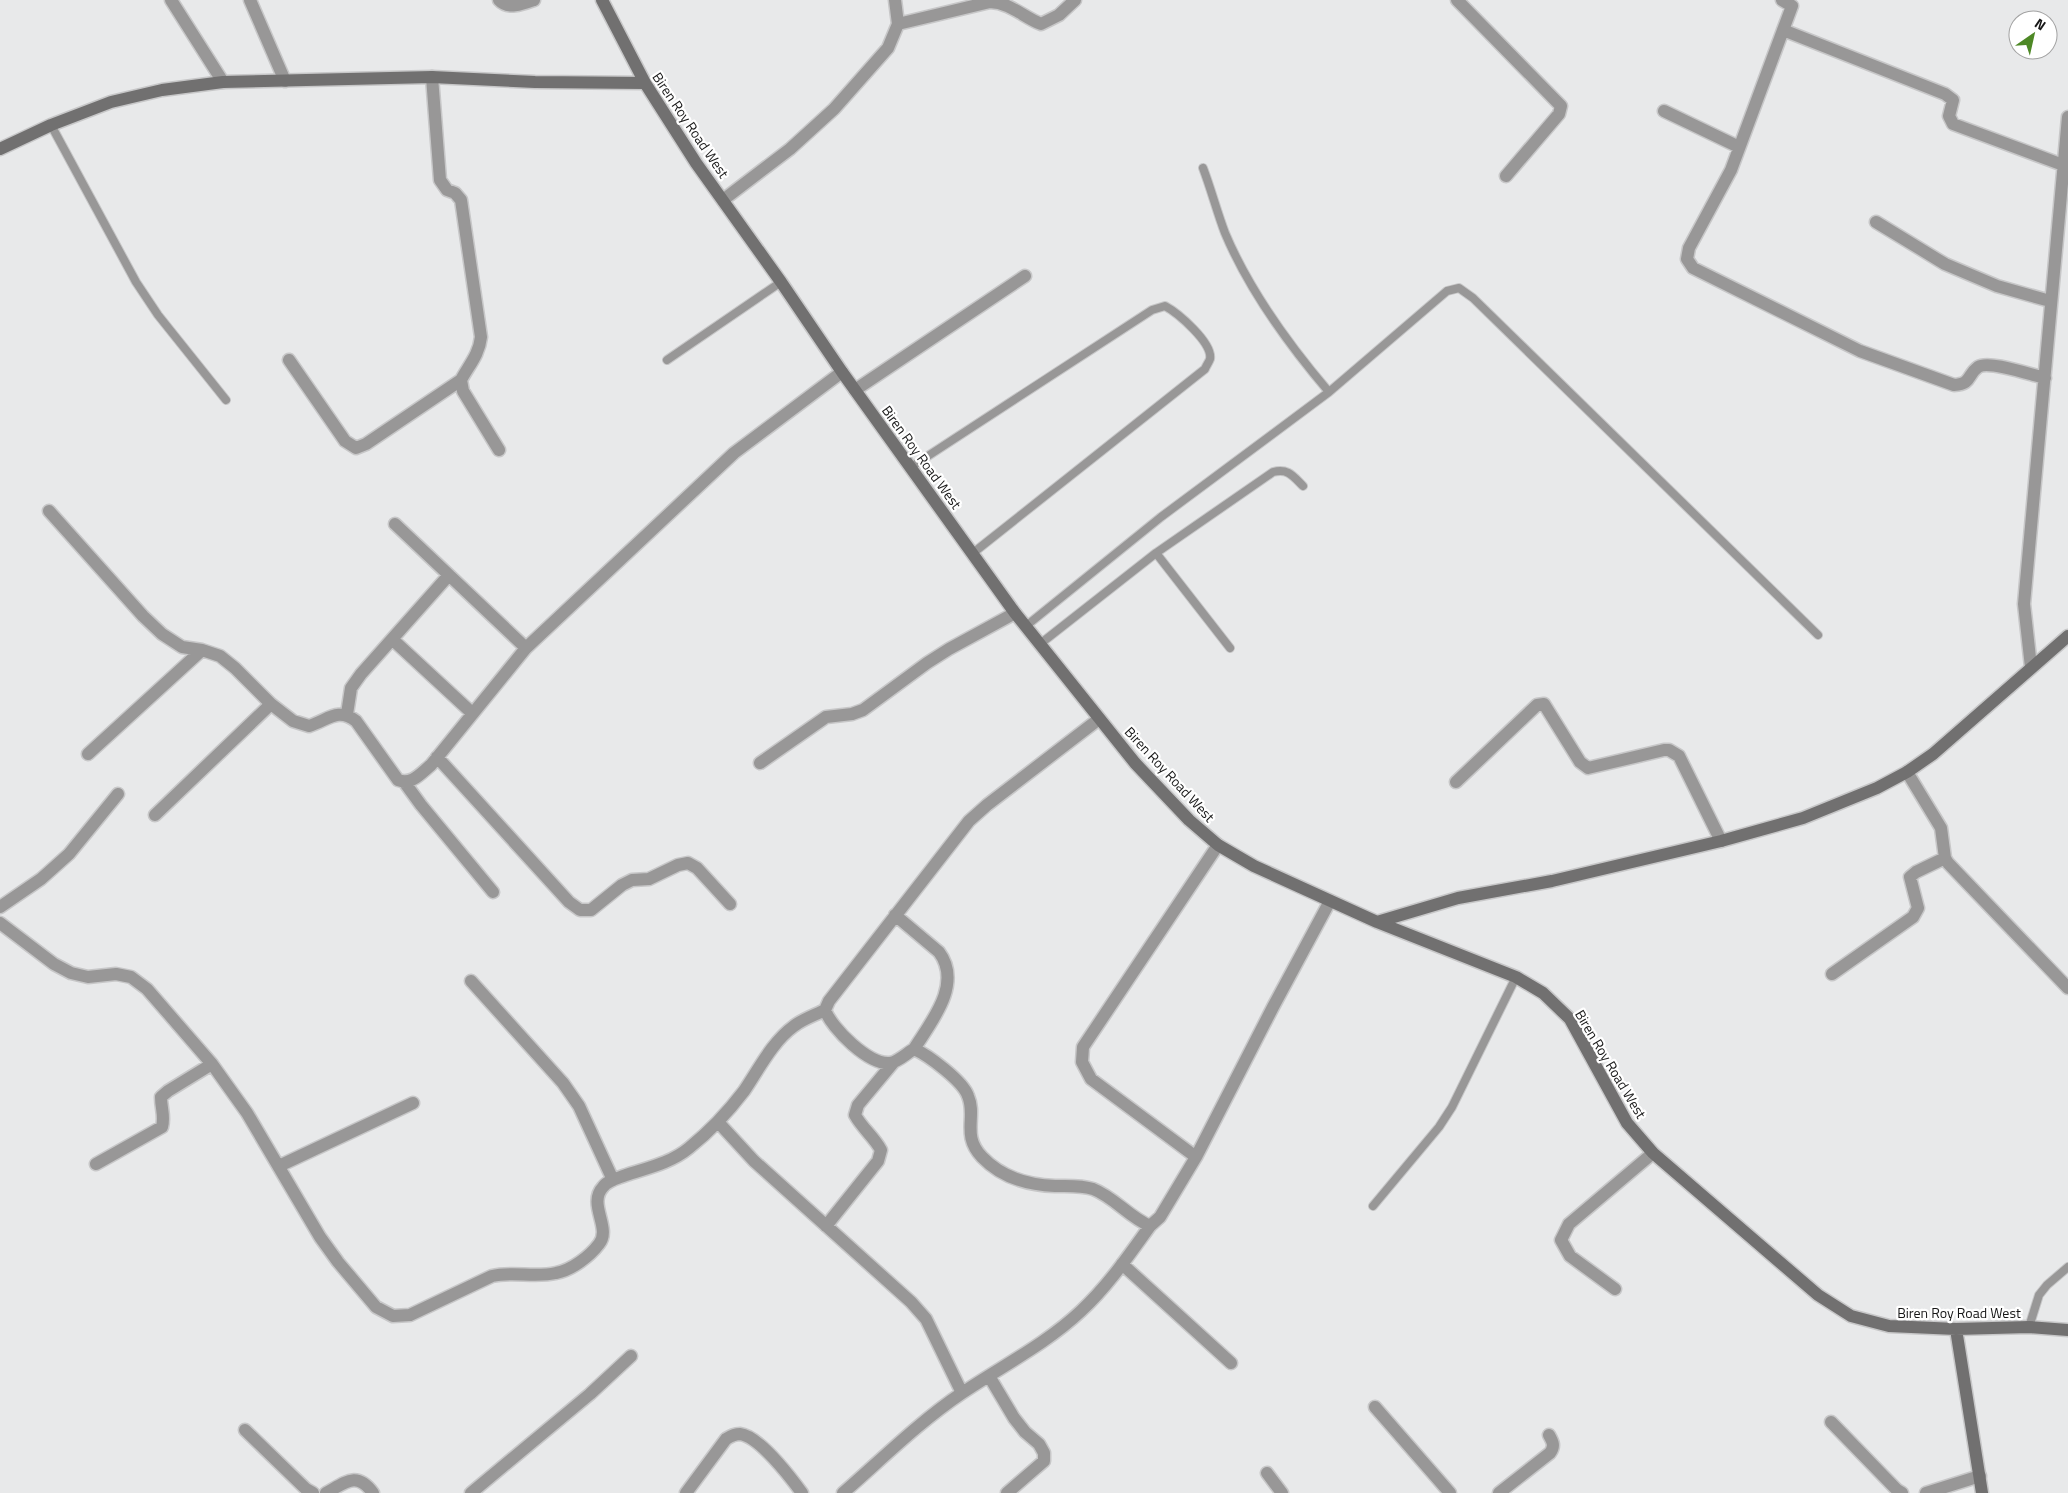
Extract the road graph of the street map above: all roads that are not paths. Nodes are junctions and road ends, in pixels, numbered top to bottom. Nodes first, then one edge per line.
1 (171, 0) edge
2 (250, 0) edge
3 (499, 0) edge
4 (534, 0) edge
5 (602, 0) edge
6 (895, 0) edge
7 (1075, 0) edge
8 (1457, 0) edge
9 (1789, 2) edge
10 (898, 24) junction
11 (1783, 30) junction
12 (432, 77) junction
13 (285, 81) junction
14 (223, 82) junction
15 (644, 84) junction
16 (1664, 111) dead end
17 (2068, 117) edge
18 (51, 125) junction
19 (1739, 148) junction
20 (0, 149) edge
21 (2063, 165) junction
22 (1203, 168) dead end
23 (1506, 176) dead end
24 (723, 200) junction
25 (1876, 222) dead end
26 (1024, 276) dead end
27 (781, 282) junction
28 (2050, 301) junction
29 (289, 360) dead end
30 (666, 360) dead end
31 (842, 372) junction
32 (2044, 378) junction
33 (461, 380) junction
34 (855, 390) junction
35 (1329, 392) junction
36 (226, 400) dead end
37 (499, 450) dead end
38 (911, 467) junction
39 (1303, 486) dead end
40 (49, 511) dead end
41 (395, 524) dead end
42 (973, 553) junction
43 (1156, 553) junction
44 (449, 575) junction
45 (1016, 613) junction
46 (1026, 626) junction
47 (1818, 636) dead end
48 (2068, 636) edge
49 (392, 638) junction
50 (1040, 644) junction
51 (526, 648) junction
52 (1230, 648) dead end
53 (202, 650) junction
54 (2030, 667) junction
55 (271, 704) junction
56 (472, 712) junction
57 (348, 714) junction
58 (1099, 719) junction
59 (88, 754) dead end
60 (437, 757) junction
61 (760, 763) dead end
62 (1907, 772) junction
63 (1456, 782) dead end
64 (405, 783) junction
65 (118, 794) dead end
66 (155, 815) dead end
67 (1722, 841) junction
68 (1218, 844) junction
69 (1945, 858) junction
70 (493, 892) dead end
71 (1330, 901) junction
72 (730, 904) dead end
73 (0, 907) edge
74 (895, 916) junction
75 (1377, 922) junction
76 (0, 923) edge
77 (1832, 974) dead end
78 (1516, 978) junction
79 (471, 981) dead end
80 (2068, 988) edge
81 (825, 1010) junction
82 (914, 1049) junction
83 (893, 1063) junction
84 (212, 1064) junction
85 (413, 1103) dead end
86 (718, 1122) junction
87 (1653, 1153) junction
88 (1196, 1157) junction
89 (96, 1164) dead end
90 (279, 1166) junction
91 (613, 1180) junction
92 (1373, 1206) dead end
93 (826, 1226) junction
94 (1150, 1226) junction
95 (1122, 1264) junction
96 (2068, 1267) edge
97 (1615, 1289) dead end
98 (2029, 1327) junction
99 (1956, 1329) junction
100 (2068, 1330) edge
101 (631, 1356) dead end
102 (1231, 1364) dead end
103 (989, 1376) junction
104 (962, 1393) junction
105 (1375, 1407) dead end
106 (1831, 1422) dead end
107 (245, 1430) dead end
108 (1549, 1435) dead end
109 (1267, 1473) dead end
110 (1980, 1476) junction
111 (313, 1493) edge
112 (326, 1493) edge
113 (373, 1493) edge
114 (472, 1493) edge
115 (686, 1493) edge
116 (802, 1493) edge
117 (843, 1493) edge
118 (1007, 1493) edge
119 (1282, 1493) edge
120 (1450, 1493) edge
121 (1500, 1493) edge
122 (1902, 1493) edge
123 (1926, 1493) edge
124 (1982, 1493) edge

1 - 14 street
2 - 13 street
3 - 4 street
5 - 15 main road, Biren Roy Road West
6 - 10 street
7 - 10 street
8 - 23 street
9 - 11 street
10 - 24 street
11 - 19 street
11 - 21 street
12 - 13 main road
12 - 15 main road
12 - 33 street
13 - 14 main road
14 - 18 main road
15 - 24 main road, Biren Roy Road West
16 - 19 street
17 - 21 street
18 - 20 main road
18 - 36 lane
19 - 32 street
21 - 28 street
22 - 35 lane
24 - 27 main road, Biren Roy Road West
25 - 28 street
26 - 34 street
27 - 30 lane
27 - 31 main road, Biren Roy Road West
28 - 32 street
29 - 33 street
31 - 34 main road, Biren Roy Road West
31 - 51 street
32 - 54 street
33 - 37 street
34 - 38 main road, Biren Roy Road West
35 - 46 lane
35 - 47 lane
38 - 42 main road, Biren Roy Road West
38 - 42 lane
39 - 43 lane
40 - 53 street
41 - 44 street
42 - 45 main road, Biren Roy Road West
43 - 50 lane
43 - 52 lane
44 - 49 street
44 - 51 street
45 - 46 main road, Biren Roy Road West
45 - 61 street
46 - 50 main road, Biren Roy Road West
48 - 54 main road
49 - 56 street
49 - 57 street
50 - 58 main road, Biren Roy Road West
51 - 56 street
53 - 55 street
53 - 59 street
54 - 62 main road
55 - 57 street
55 - 66 street
56 - 60 street
57 - 64 street
58 - 68 main road, Biren Roy Road West
58 - 74 street
60 - 64 street
60 - 72 street
62 - 67 main road
62 - 69 street
63 - 67 street
64 - 70 street
65 - 73 street
67 - 75 main road
68 - 71 main road, Biren Roy Road West
68 - 88 street
69 - 77 street
69 - 80 street
71 - 75 main road, Biren Roy Road West
71 - 88 street
74 - 81 street
74 - 82 street
75 - 78 main road, Biren Roy Road West
76 - 84 street
78 - 87 main road, Biren Roy Road West
78 - 92 lane
79 - 91 street
81 - 83 street
81 - 86 street
82 - 83 street
82 - 94 street
83 - 93 street
84 - 89 street
84 - 90 street
85 - 90 street
86 - 91 street
86 - 93 street
87 - 97 street
87 - 99 main road, Biren Roy Road West
88 - 94 street
90 - 91 street
93 - 104 street
94 - 95 street
95 - 102 street
95 - 103 street
96 - 98 lane
98 - 99 main road, Biren Roy Road West
98 - 100 main road, Biren Roy Road West
99 - 110 main road
101 - 114 street
103 - 104 street
103 - 118 street
104 - 117 street
105 - 120 street
106 - 122 street
107 - 111 street
108 - 121 street
109 - 119 street
110 - 123 street
110 - 124 main road
112 - 113 street
115 - 116 street

